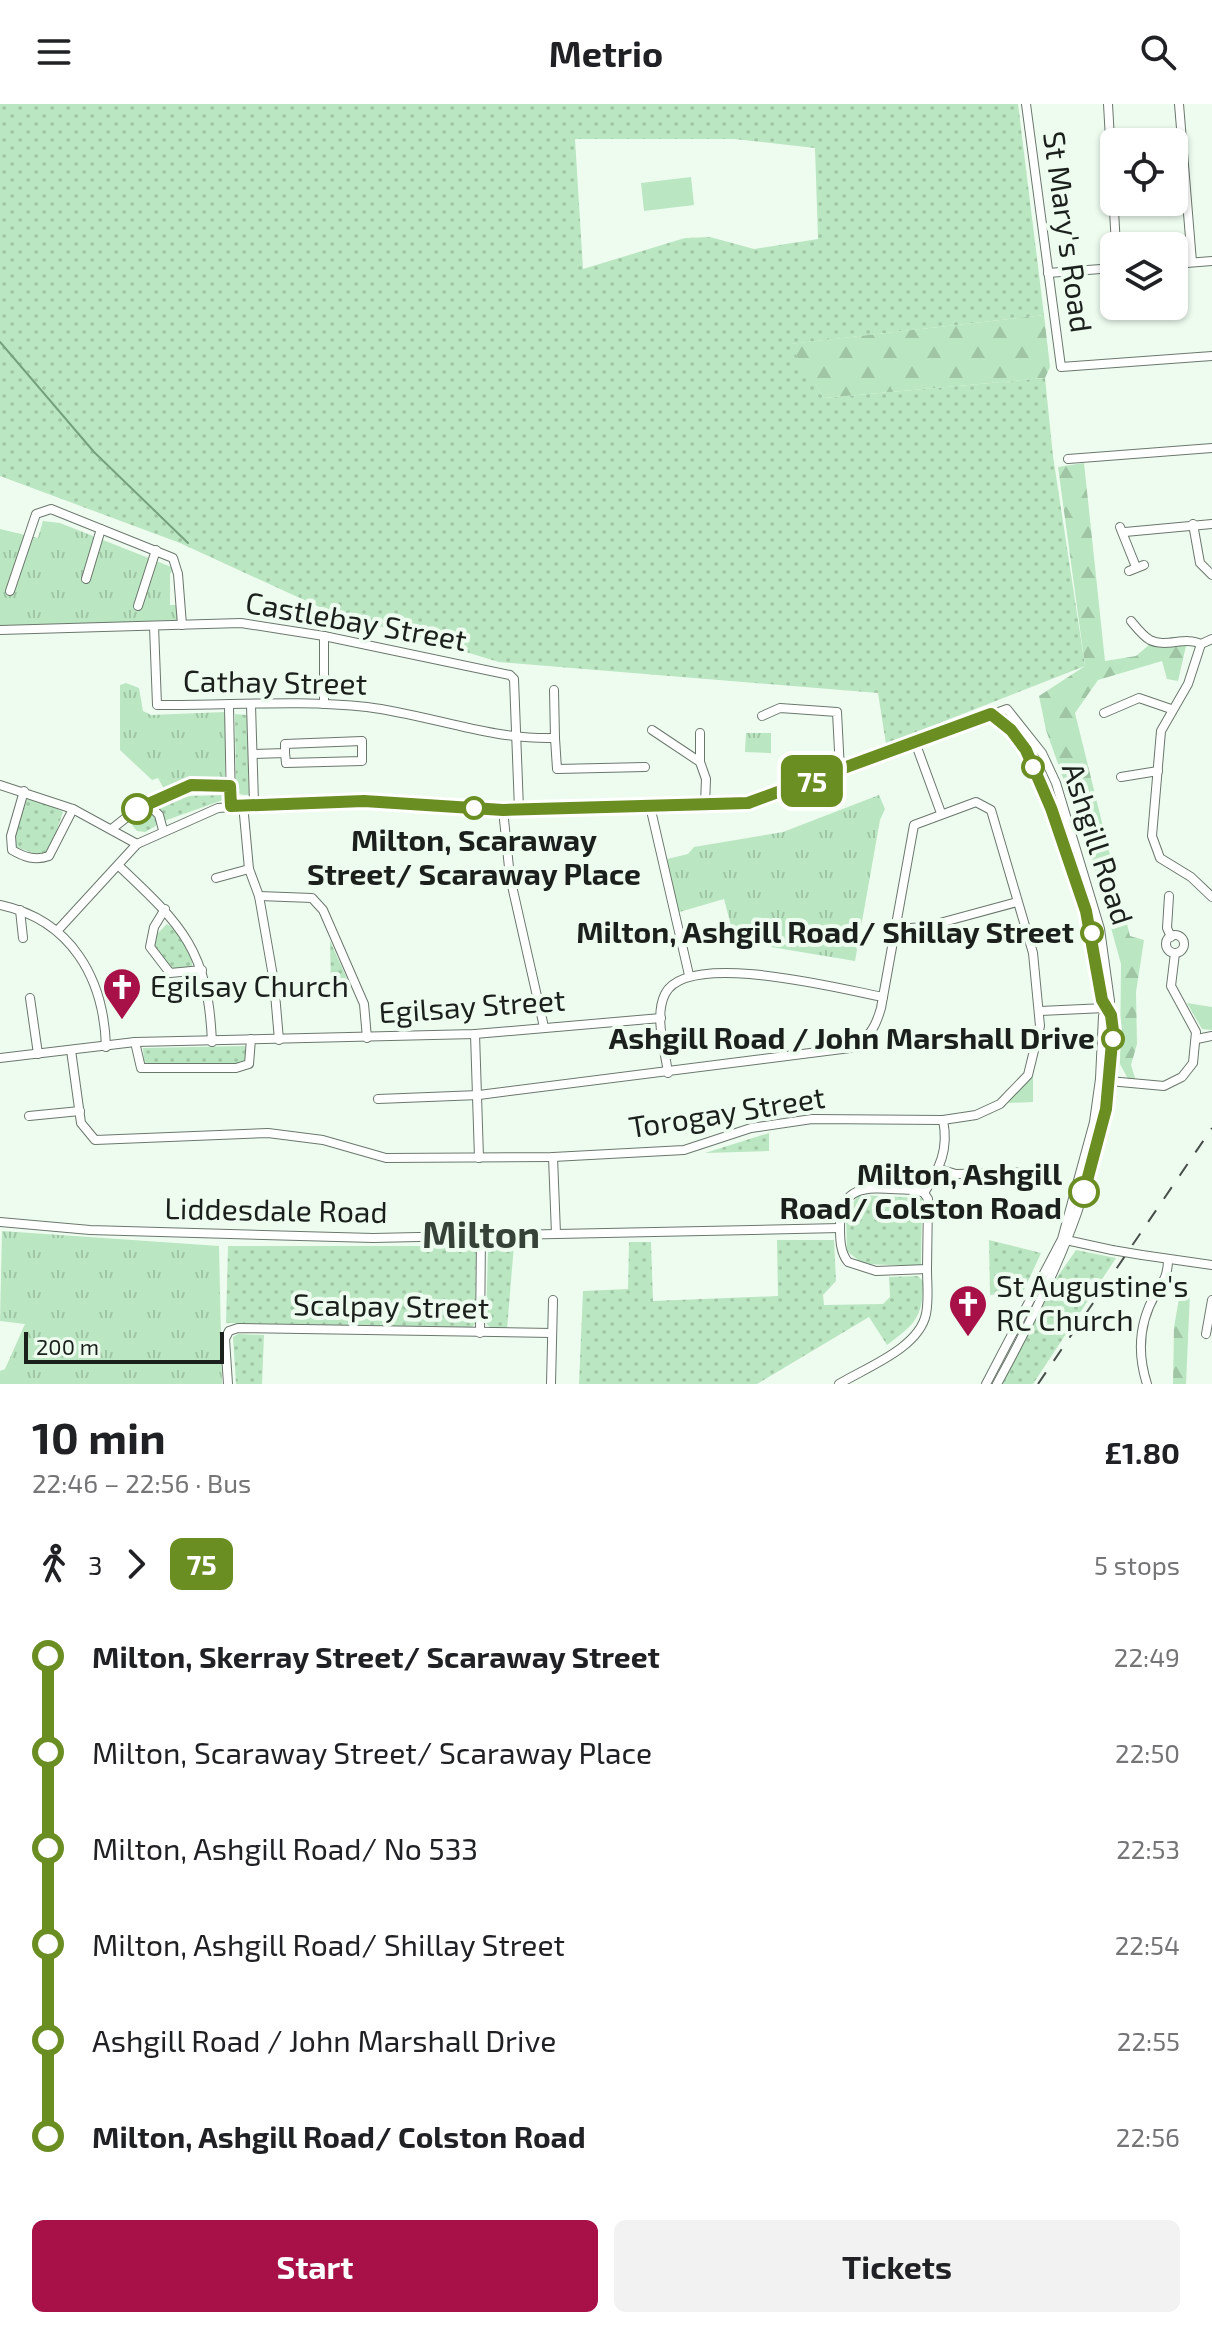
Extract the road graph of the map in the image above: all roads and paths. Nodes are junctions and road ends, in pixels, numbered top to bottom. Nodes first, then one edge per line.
1 (1026, 104) edge
2 (1108, 104) edge
3 (1179, 104) edge
4 (1115, 232) edge
5 (1212, 261) edge
6 (1188, 262) edge
7 (1192, 262) junction
8 (1100, 269) edge
9 (1048, 273) junction
10 (1212, 356) edge
11 (1212, 448) edge
12 (1068, 459) dead end
13 (1193, 524) junction
14 (1212, 524) edge
15 (101, 529) junction
16 (156, 550) junction
17 (1137, 568) dead end
18 (1212, 575) edge
19 (86, 579) dead end
20 (10, 591) dead end
21 (138, 606) dead end
22 (1131, 621) dead end
23 (182, 625) junction
24 (154, 626) junction
25 (0, 630) edge
26 (324, 636) junction
27 (1212, 639) edge
28 (1201, 644) junction
29 (554, 690) dead end
30 (324, 704) junction
31 (251, 705) junction
32 (229, 706) junction
33 (1171, 709) junction
34 (1104, 713) dead end
35 (991, 714) junction
36 (762, 716) dead end
37 (652, 730) dead end
38 (700, 733) dead end
39 (555, 738) junction
40 (516, 739) junction
41 (915, 742) junction
42 (826, 752) dead end
43 (285, 753) junction
44 (839, 753) junction
45 (253, 754) junction
46 (700, 762) junction
47 (645, 767) dead end
48 (840, 770) junction
49 (1158, 771) junction
50 (1121, 777) dead end
51 (0, 785) edge
52 (230, 786) junction
53 (24, 791) junction
54 (254, 803) junction
55 (148, 804) junction
56 (243, 804) junction
57 (705, 804) junction
58 (231, 806) junction
59 (650, 806) junction
60 (73, 809) junction
61 (519, 809) junction
62 (503, 810) junction
63 (941, 813) junction
64 (113, 828) junction
65 (163, 830) junction
66 (137, 844) junction
67 (119, 866) junction
68 (249, 869) junction
69 (216, 878) dead end
70 (259, 896) junction
71 (1169, 896) dead end
72 (1212, 897) edge
73 (1017, 902) junction
74 (0, 905) edge
75 (165, 909) junction
76 (20, 910) junction
77 (895, 929) junction
78 (58, 930) junction
79 (23, 938) dead end
80 (202, 970) junction
81 (689, 975) junction
82 (883, 997) junction
83 (30, 998) dead end
84 (1105, 1008) junction
85 (1040, 1011) junction
86 (661, 1018) junction
87 (544, 1027) junction
88 (475, 1034) junction
89 (1212, 1036) edge
90 (367, 1038) junction
91 (251, 1039) junction
92 (1197, 1039) junction
93 (279, 1040) junction
94 (135, 1042) junction
95 (212, 1042) junction
96 (106, 1047) junction
97 (71, 1050) junction
98 (38, 1054) junction
99 (0, 1058) edge
100 (668, 1073) junction
101 (1109, 1081) junction
102 (479, 1095) junction
103 (378, 1099) dead end
104 (80, 1111) junction
105 (29, 1116) dead end
106 (943, 1120) junction
107 (553, 1157) junction
108 (479, 1158) junction
109 (939, 1169) junction
110 (1036, 1172) dead end
111 (924, 1193) junction
112 (0, 1222) edge
113 (840, 1228) junction
114 (556, 1234) junction
115 (481, 1237) junction
116 (1066, 1240) junction
117 (1168, 1259) junction
118 (1212, 1265) edge
119 (927, 1269) junction
120 (553, 1300) dead end
121 (1212, 1300) edge
122 (480, 1333) junction
123 (552, 1333) junction
124 (1206, 1334) dead end
125 (228, 1384) edge
126 (551, 1384) edge
127 (839, 1384) edge
128 (986, 1384) edge
129 (997, 1384) edge
130 (1147, 1384) edge

1 - 9 street, St Mary's Road
2 - 4 street
3 - 7 street
5 - 7 street
6 - 7 street
8 - 9 street
9 - 10 street, St Mary's Road
11 - 12 street
13 - 14 street
13 - 17 street
13 - 18 street
15 - 16 street
15 - 19 street
15 - 20 street
16 - 21 street
16 - 23 street
22 - 28 street
23 - 24 street, Castlebay Street
23 - 26 street, Castlebay Street
24 - 25 street, Castlebay Street
24 - 32 street, Cathay Street
26 - 30 street
26 - 40 street, Castlebay Street
27 - 28 street
28 - 33 street
29 - 39 street
30 - 31 street, Cathay Street
30 - 40 street, Cathay Street
31 - 32 street, Cathay Street
31 - 45 street
32 - 52 street
33 - 34 street
33 - 49 street
35 - 41 street
35 - 84 street, Ashgill Road
35 - 84 street, Ashgill Road
36 - 44 street
37 - 46 street
38 - 46 street
39 - 40 street, Cathay Street
39 - 47 street
40 - 61 street
41 - 48 street
41 - 63 street
42 - 44 street
43 - 43 street
43 - 45 street
44 - 48 street
45 - 54 street
46 - 57 street
48 - 57 street
49 - 50 street
49 - 72 street
51 - 53 street
52 - 55 street
52 - 58 street
53 - 60 street
53 - 60 street
54 - 56 street
54 - 62 street
55 - 64 street
55 - 65 street
56 - 58 street
56 - 68 street
57 - 59 street
58 - 65 street
59 - 61 street
59 - 81 street
60 - 64 street
61 - 62 street
62 - 87 street
63 - 73 street, Torogay Street
63 - 77 street
64 - 66 street
65 - 66 street
66 - 67 street
67 - 75 street
67 - 78 street
68 - 69 street
68 - 70 street
70 - 90 street
70 - 93 street
71 - 92 street
73 - 77 street
73 - 85 street, Torogay Street
74 - 76 street
75 - 80 street
75 - 80 street
76 - 78 street
76 - 79 street
77 - 82 street
78 - 96 street
80 - 95 street
81 - 82 street
81 - 86 street
82 - 100 street
83 - 98 street
84 - 85 street
84 - 101 street, Ashgill Road
84 - 116 street, Ashgill Road
85 - 106 street, Torogay Street
86 - 87 street, Egilsay Street
86 - 100 street
87 - 88 street, Egilsay Street
88 - 90 street, Egilsay Street
88 - 102 street
89 - 92 street
90 - 93 street, Egilsay Street
91 - 93 street, Egilsay Street
91 - 94 street
91 - 95 street, Egilsay Street
92 - 101 street
94 - 95 street, Egilsay Street
94 - 96 street, Egilsay Street
96 - 97 street, Egilsay Street
97 - 98 street, Egilsay Street
97 - 104 street, Torogay Street
98 - 99 street, Egilsay Street
100 - 102 street
101 - 116 street, Ashgill Road
102 - 103 street
102 - 108 street
104 - 105 street
104 - 108 street, Torogay Street
106 - 107 street, Torogay Street
106 - 109 street
107 - 108 street, Torogay Street
107 - 114 street
109 - 110 street
109 - 111 street
111 - 113 street
111 - 119 street
112 - 115 street, Liddesdale Road
113 - 114 street, Liddesdale Road
113 - 119 street
114 - 115 street, Liddesdale Road
115 - 122 street
116 - 117 street, bridge
116 - 128 street, Ashgill Road
116 - 129 street, Ashgill Road
117 - 118 street
117 - 130 street
119 - 127 street
120 - 123 street
121 - 124 street
122 - 123 street, Scalpay Street
122 - 125 street, Scalpay Street
123 - 126 street

